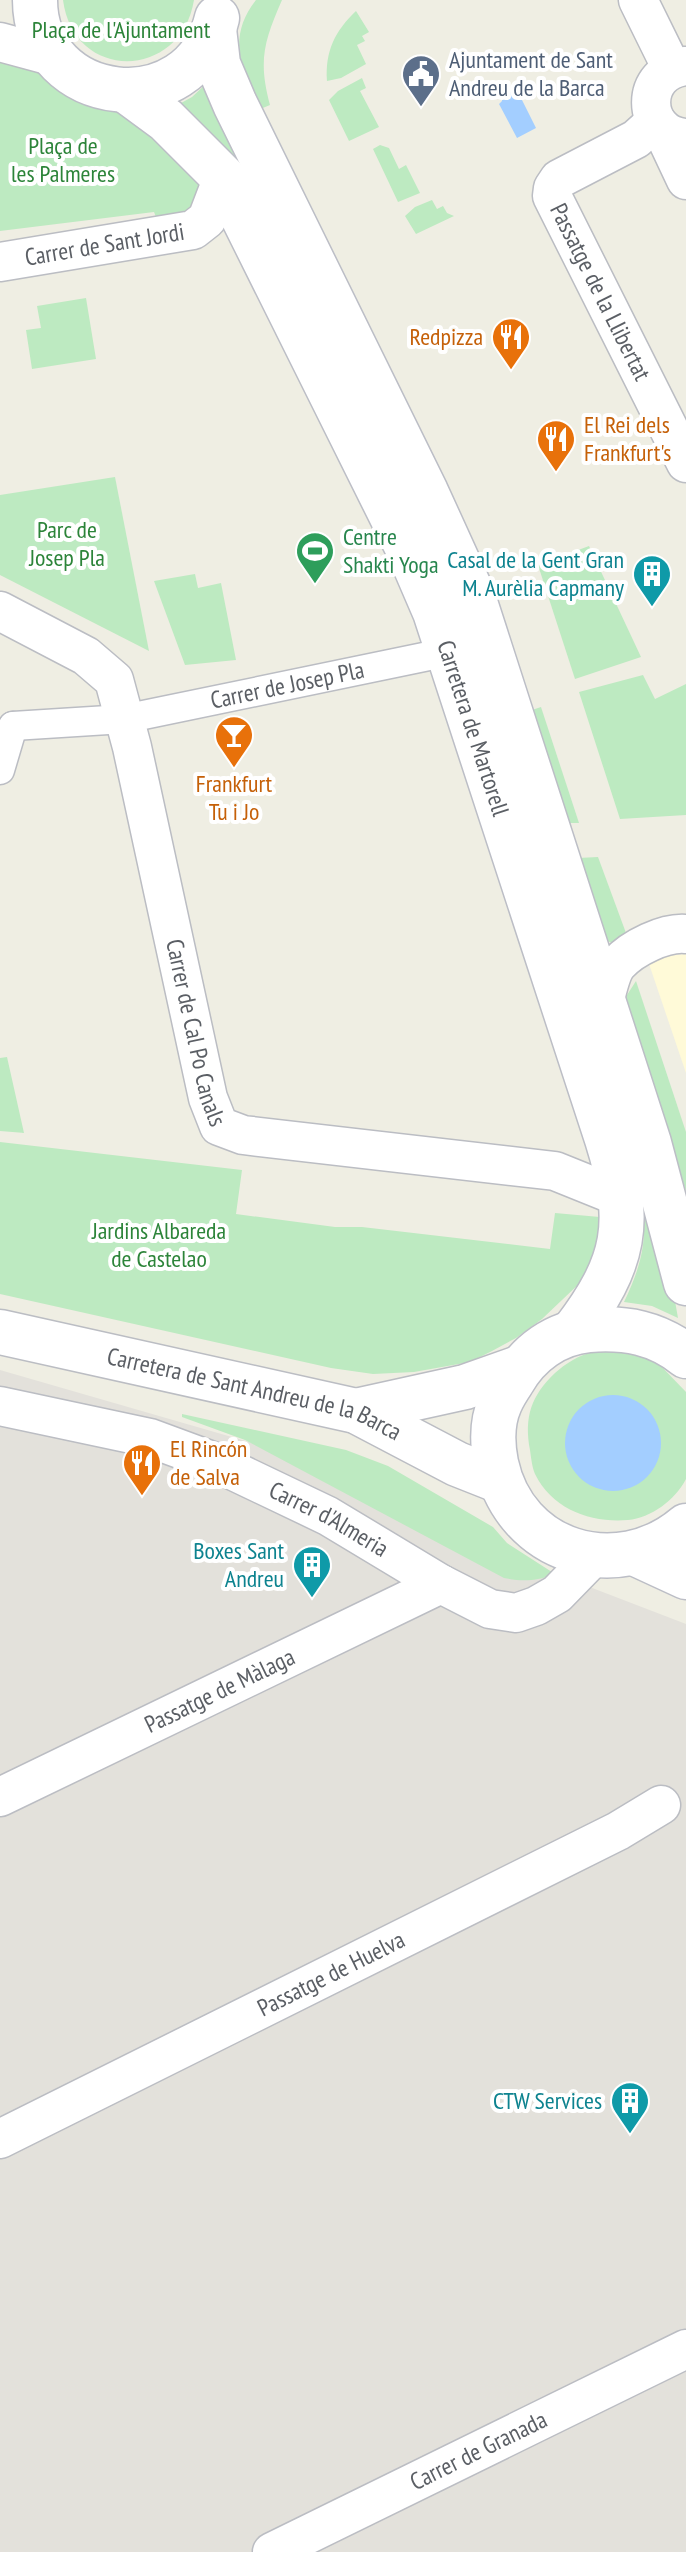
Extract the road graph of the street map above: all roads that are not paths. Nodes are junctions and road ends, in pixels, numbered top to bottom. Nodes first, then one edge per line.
1 (35, 0) edge
2 (638, 0) edge
3 (216, 14) edge
4 (0, 42) edge
5 (55, 57) junction
6 (679, 67) edge
7 (128, 92) junction
8 (668, 128) edge
9 (223, 177) junction
10 (686, 180) edge
11 (0, 262) edge
12 (686, 463) edge
13 (0, 611) edge
14 (448, 652) junction
15 (7, 718) edge
16 (128, 733) junction
17 (0, 770) edge
18 (686, 934) edge
19 (603, 1006) junction
20 (607, 1139) junction
21 (555, 1171) junction
22 (622, 1198) junction
23 (686, 1283) edge
24 (0, 1332) edge
25 (573, 1332) junction
26 (686, 1356) edge
27 (519, 1368) junction
28 (0, 1381) edge
29 (0, 1406) edge
30 (356, 1411) junction
31 (39, 1413) junction
32 (500, 1481) junction
33 (686, 1526) edge
34 (614, 1554) junction
35 (686, 1577) edge
36 (441, 1584) junction
37 (0, 1797) edge
38 (661, 1805) dead end
39 (0, 2139) edge
40 (686, 2349) edge
41 (272, 2552) edge

1 - 5 main road, Carretera de Martorell
2 - 6 street
3 - 7 main road, Carretera de Martorell
3 - 19 main road, Carretera de Martorell
4 - 5 street
5 - 7 main road, Carretera de Martorell
6 - 8 street
7 - 9 main road, Carretera de Martorell
8 - 10 street
8 - 12 street, Passatge de la Llibertat
9 - 11 street, Carrer de Sant Jordi
9 - 14 main road, Carretera de Martorell
13 - 16 street
14 - 16 street, Carrer de Josep Pla
14 - 20 main road, Carretera de Martorell
15 - 16 street, Carrer de Josep Pla
15 - 17 street
16 - 21 street, Carrer de Cal Po Canals
18 - 19 street
19 - 23 main road, Carretera de Martorell
20 - 21 street
20 - 22 main road, Carretera de Martorell
21 - 22 street, Carrer de Cal Po Canals
22 - 25 main road, Carretera de Martorell
24 - 30 main road, Carretera de Sant Andreu de la Barca
25 - 26 main road, Carretera de Martorell
25 - 27 main road, Carretera de Martorell
27 - 30 main road
27 - 32 main road, Carretera de Martorell
28 - 31 street, Carrer d'Almeria
29 - 31 street, Carrer d'Almeria
30 - 32 main road, Carretera de Sant Andreu de la Barca
31 - 36 street, Carrer d'Almeria
32 - 34 main road, Carretera de Martorell
33 - 34 main road
34 - 35 main road, Carretera de Martorell
34 - 36 street, Carrer d'Almeria
36 - 37 street, Passatge de Màlaga
38 - 39 street, Passatge de Huelva
40 - 41 street, Carrer de Granada

